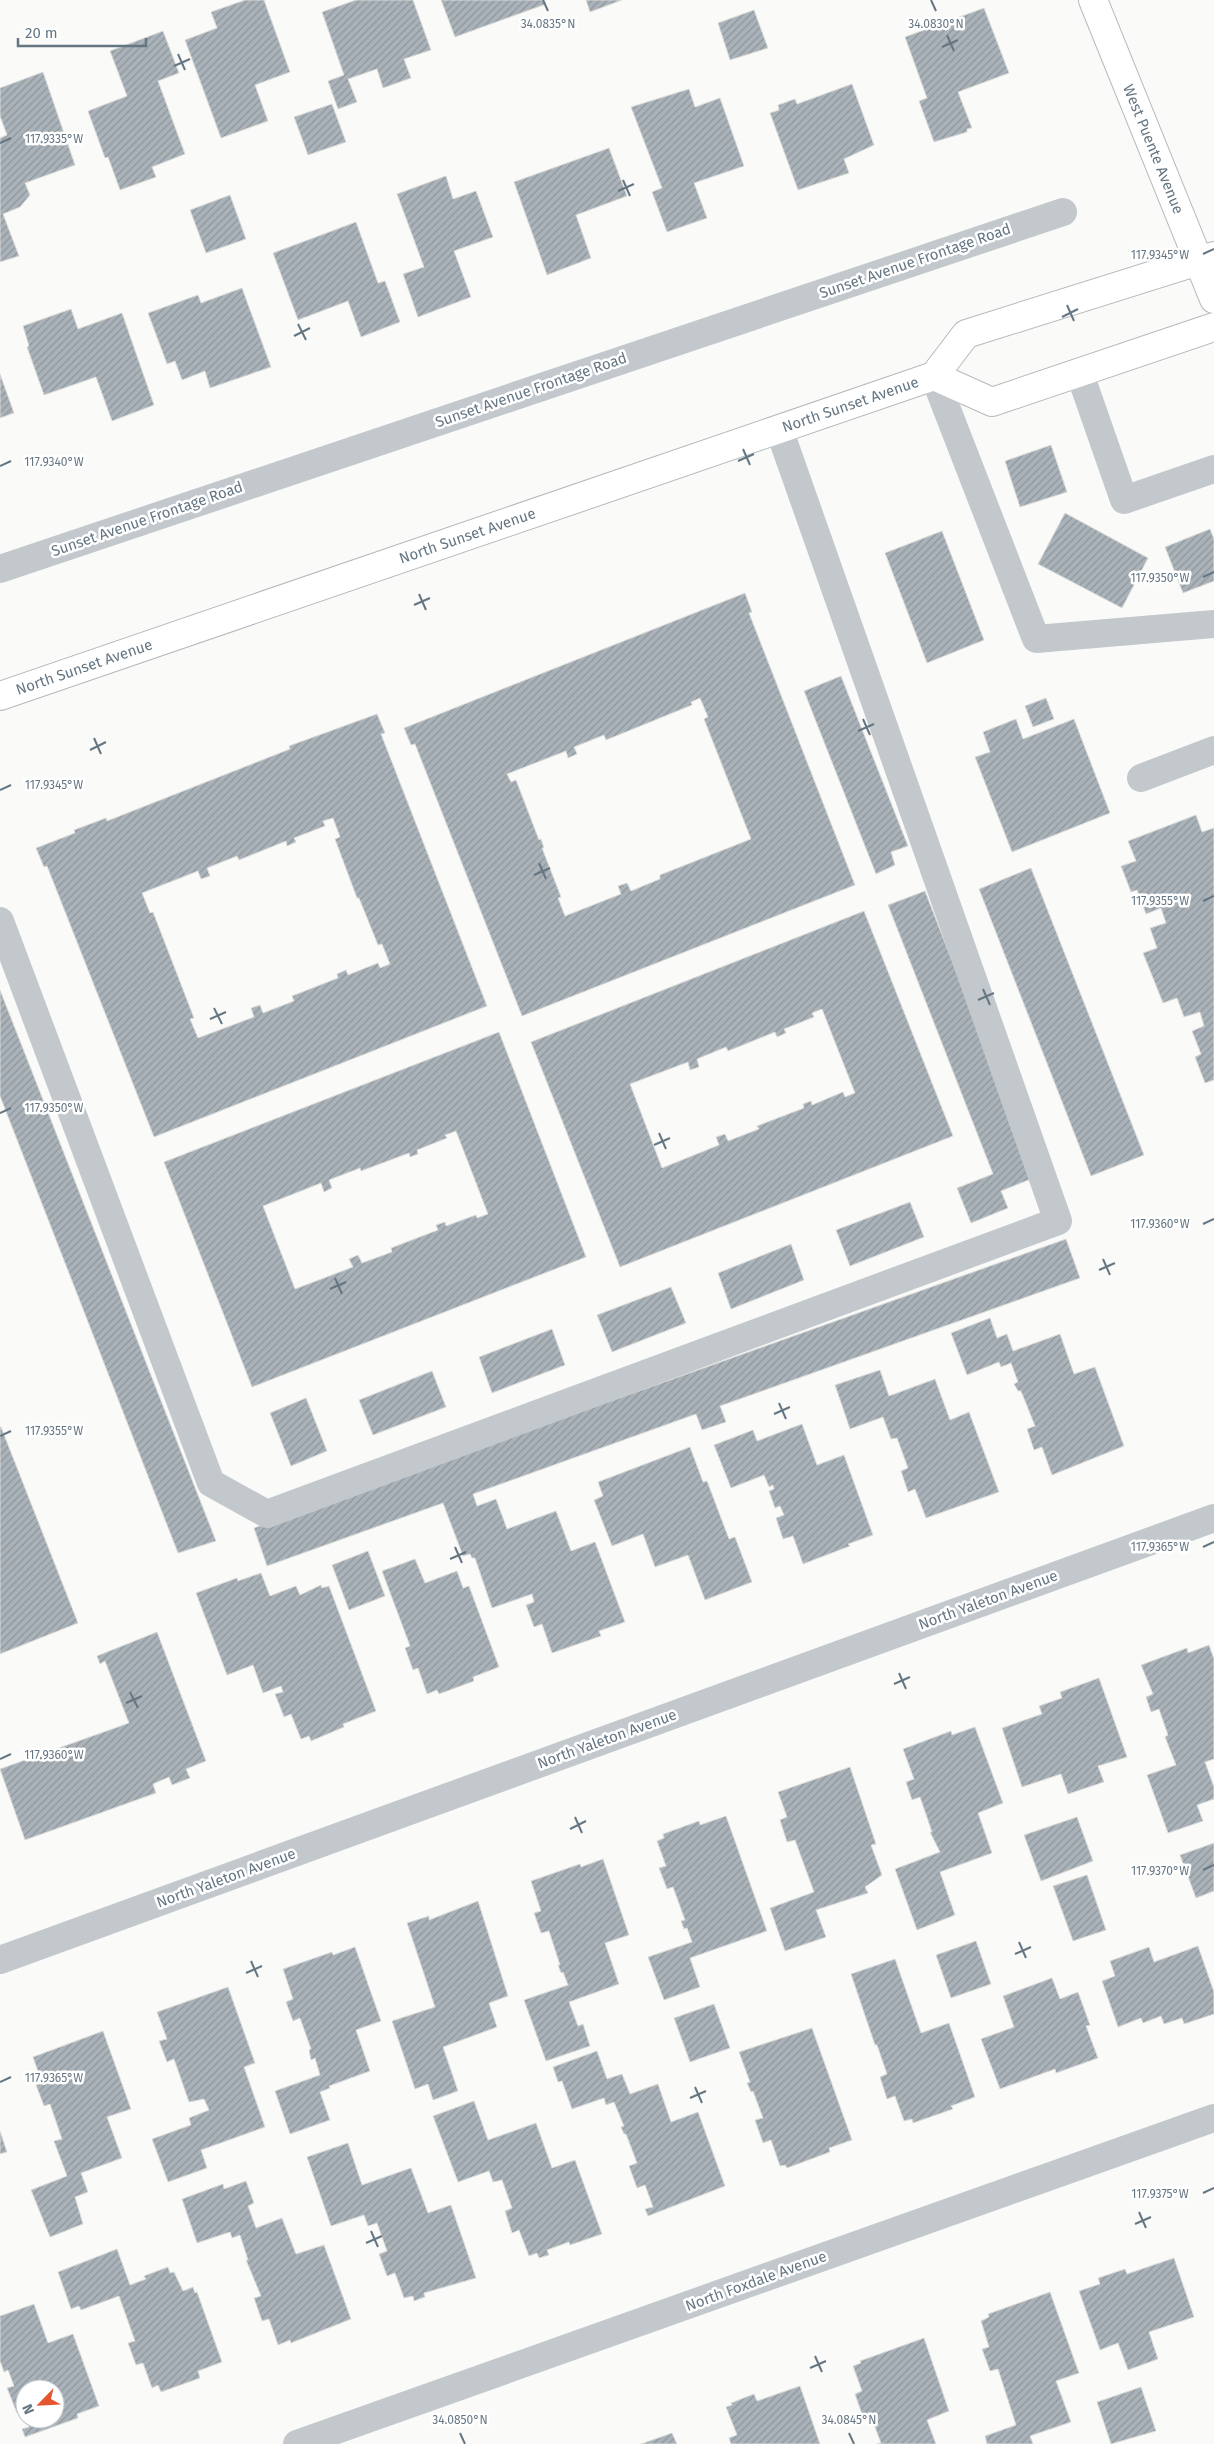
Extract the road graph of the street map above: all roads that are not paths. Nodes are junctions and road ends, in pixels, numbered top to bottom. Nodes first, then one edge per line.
1 (1093, 0) edge
2 (1063, 212) dead end
3 (1206, 259) edge
4 (1214, 299) edge
5 (1214, 327) edge
6 (1080, 374) junction
7 (934, 376) junction
8 (779, 429) junction
9 (1214, 469) edge
10 (0, 569) edge
11 (1214, 624) edge
12 (0, 696) edge
13 (1214, 750) edge
14 (1140, 778) dead end
15 (0, 922) edge
16 (1214, 1518) edge
17 (0, 1960) edge
18 (1214, 2118) edge
19 (297, 2444) edge

1 - 3 main road, West Puente Avenue
2 - 10 street, Sunset Avenue Frontage Road
3 - 4 main road, West Puente Avenue
3 - 7 main road, North Sunset Avenue
5 - 6 main road, North Sunset Avenue
6 - 7 main road, North Sunset Avenue
6 - 9 street
7 - 8 main road, North Sunset Avenue
7 - 11 street
8 - 12 main road, North Sunset Avenue
8 - 15 street
13 - 14 street
16 - 17 street, North Yaleton Avenue
18 - 19 street, North Foxdale Avenue

